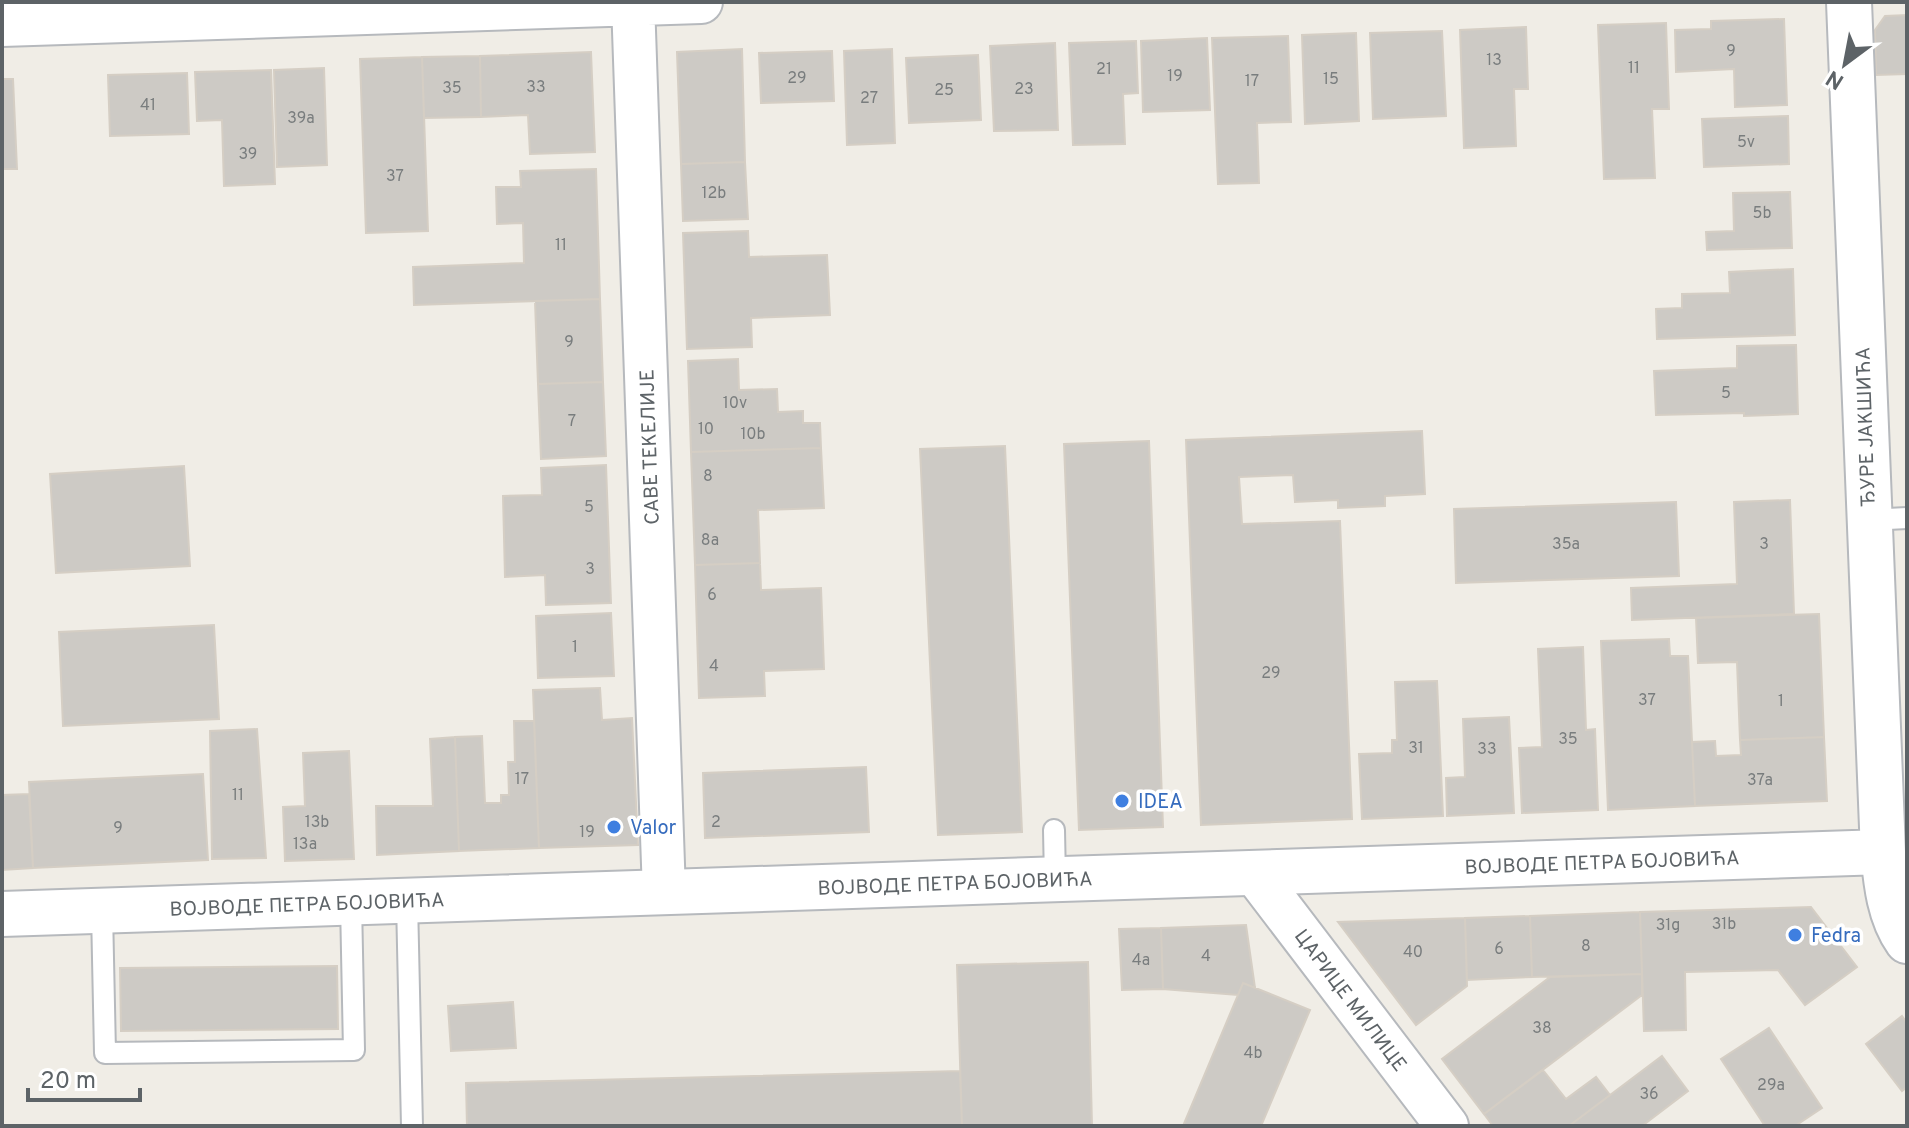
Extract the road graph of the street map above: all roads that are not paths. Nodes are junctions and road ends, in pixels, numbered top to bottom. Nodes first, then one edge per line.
1 (701, 2) edge
2 (1849, 2) edge
3 (633, 3) edge
4 (2, 25) edge
5 (1888, 519) edge
6 (1054, 830) dead end
7 (1895, 852) edge
8 (1255, 874) junction
9 (1055, 880) junction
10 (664, 893) junction
11 (407, 901) junction
12 (351, 903) junction
13 (102, 911) junction
14 (2, 914) edge
15 (1907, 941) edge
16 (412, 1126) edge
17 (1447, 1126) edge

1 - 3 street
2 - 5 street, ЂУРЕ ЈАКШИЋА
3 - 4 street
3 - 10 street, САВЕ ТЕКЕЛИЈЕ
5 - 7 street, ЂУРЕ ЈАКШИЋА
6 - 9 lane
7 - 8 street, ВОЈВОДЕ ПЕТРА БОЈОВИЋА
7 - 15 street, ЂУРЕ ЈАКШИЋА
8 - 9 street, ВОЈВОДЕ ПЕТРА БОЈОВИЋА
8 - 17 street, ЦАРИЦЕ МИЛИЦЕ
9 - 10 street, ВОЈВОДЕ ПЕТРА БОЈОВИЋА
10 - 11 street, ВОЈВОДЕ ПЕТРА БОЈОВИЋА
11 - 12 street, ВОЈВОДЕ ПЕТРА БОЈОВИЋА
11 - 16 lane
12 - 13 street, ВОЈВОДЕ ПЕТРА БОЈОВИЋА
12 - 13 lane
13 - 14 street, ВОЈВОДЕ ПЕТРА БОЈОВИЋА

